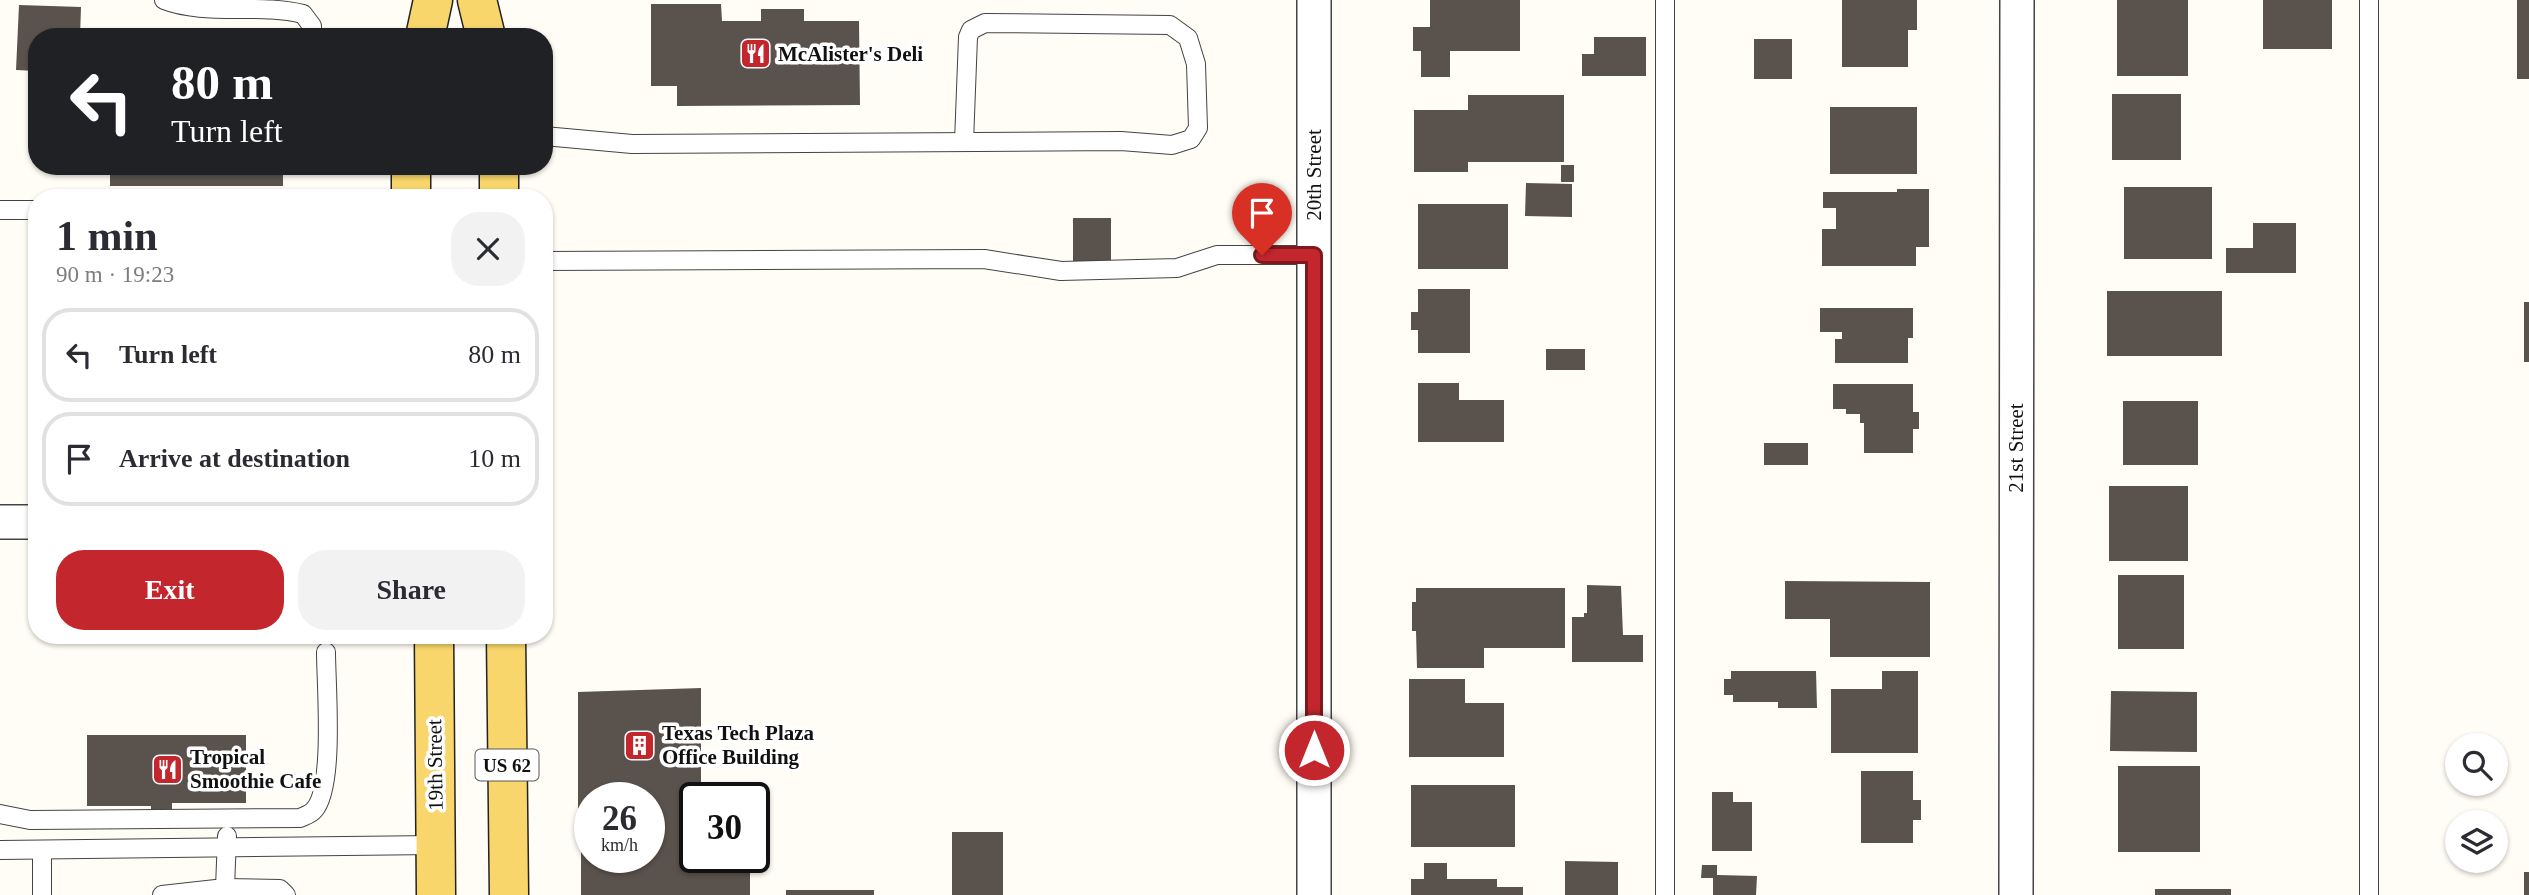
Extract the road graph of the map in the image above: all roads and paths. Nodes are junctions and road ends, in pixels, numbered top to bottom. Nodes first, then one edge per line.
1 (164, 0) edge
2 (433, 0) edge
3 (477, 0) edge
4 (1314, 0) edge
5 (1665, 0) edge
6 (2017, 0) edge
7 (2369, 0) edge
8 (312, 28) edge
9 (427, 28) edge
10 (484, 28) edge
11 (553, 136) edge
12 (964, 142) junction
13 (0, 210) edge
14 (28, 210) edge
15 (1314, 255) junction
16 (553, 261) edge
17 (0, 522) edge
18 (28, 522) edge
19 (434, 644) edge
20 (506, 644) edge
21 (326, 652) dead end
22 (0, 814) edge
23 (227, 820) junction
24 (436, 845) junction
25 (227, 847) junction
26 (0, 850) edge
27 (42, 850) junction
28 (225, 888) junction
29 (42, 895) edge
30 (162, 895) edge
31 (286, 895) edge
32 (436, 895) edge
33 (509, 895) edge
34 (1314, 895) edge
35 (1665, 895) edge
36 (2016, 895) edge
37 (2369, 895) edge

1 - 8 lane
2 - 9 main road
3 - 10 main road
4 - 15 street, 20th Street
5 - 35 lane
6 - 36 street, 21st Street
7 - 37 lane
11 - 12 lane
12 - 12 lane
13 - 14 lane
15 - 16 lane
15 - 34 street, 20th Street
17 - 18 street
19 - 24 main road, 19th Street
20 - 33 main road, US 62
21 - 23 lane
22 - 23 lane
23 - 25 lane
24 - 25 lane
24 - 32 main road, 19th Street
25 - 27 lane
25 - 28 lane
26 - 27 lane
27 - 29 lane
28 - 30 lane
28 - 31 lane

